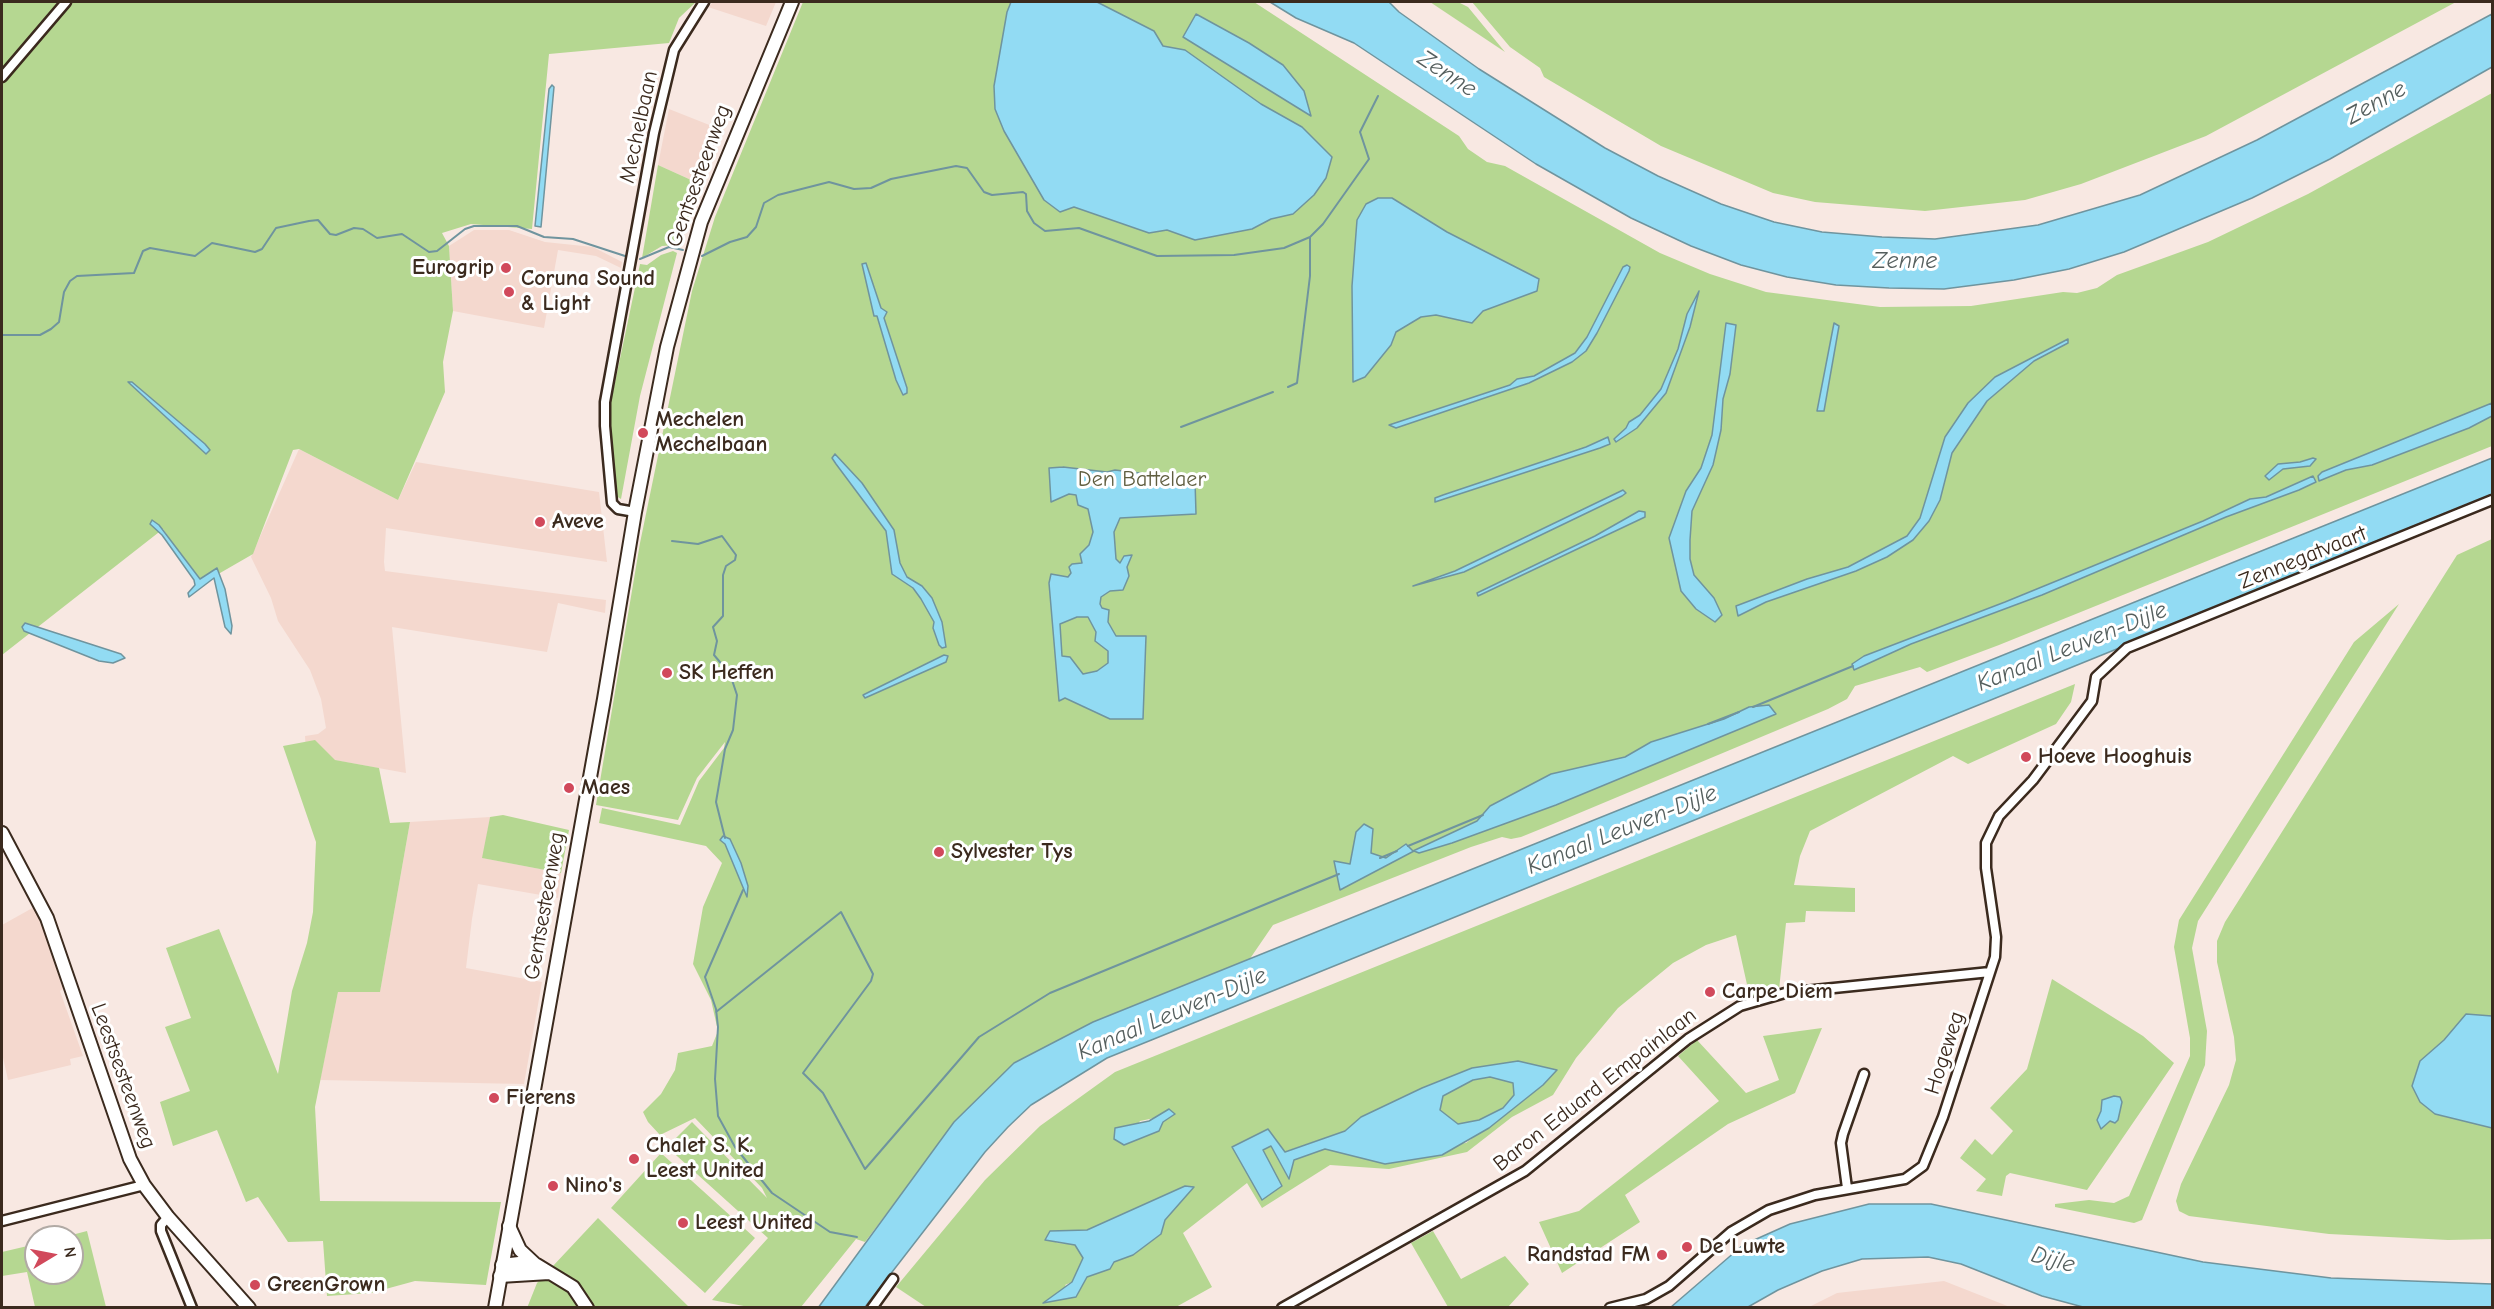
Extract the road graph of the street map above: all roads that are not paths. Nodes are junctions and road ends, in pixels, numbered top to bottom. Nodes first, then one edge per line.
1 (66, 2) edge
2 (704, 2) edge
3 (792, 2) edge
4 (2, 76) edge
5 (2493, 500) edge
6 (635, 513) junction
7 (2127, 648) joint
8 (2, 833) edge
9 (1990, 972) junction
10 (1864, 1074) dead end
11 (144, 1185) junction
12 (1847, 1188) junction
13 (168, 1217) junction
14 (2, 1221) edge
15 (509, 1226) junction
16 (537, 1265) junction
17 (501, 1271) junction
18 (550, 1273) junction
19 (893, 1279) dead end
20 (191, 1306) edge
21 (249, 1308) edge
22 (495, 1308) edge
23 (587, 1308) edge
24 (872, 1308) edge
25 (1282, 1308) edge
26 (1610, 1308) edge

1 - 4 street
2 - 6 street, Mechelbaan
3 - 6 main road, Gentsesteenweg
5 - 7 street, Zennegatvaart
6 - 15 main road, Gentsesteenweg
7 - 9 street, Hogeweg
8 - 11 main road, Leestsesteenweg
9 - 12 street, Hogeweg
9 - 25 street, Baron Eduard Empainlaan
10 - 12 street
11 - 13 main road, Leestsesteenweg
11 - 14 street
12 - 26 street, Hogeweg
13 - 20 street
13 - 21 main road, Leestsesteenweg
15 - 16 main road
15 - 17 main road, Gentsesteenweg
16 - 17 main road
16 - 18 main road
17 - 18 main road
17 - 22 main road, Gentsesteenweg
18 - 23 main road
19 - 24 street

